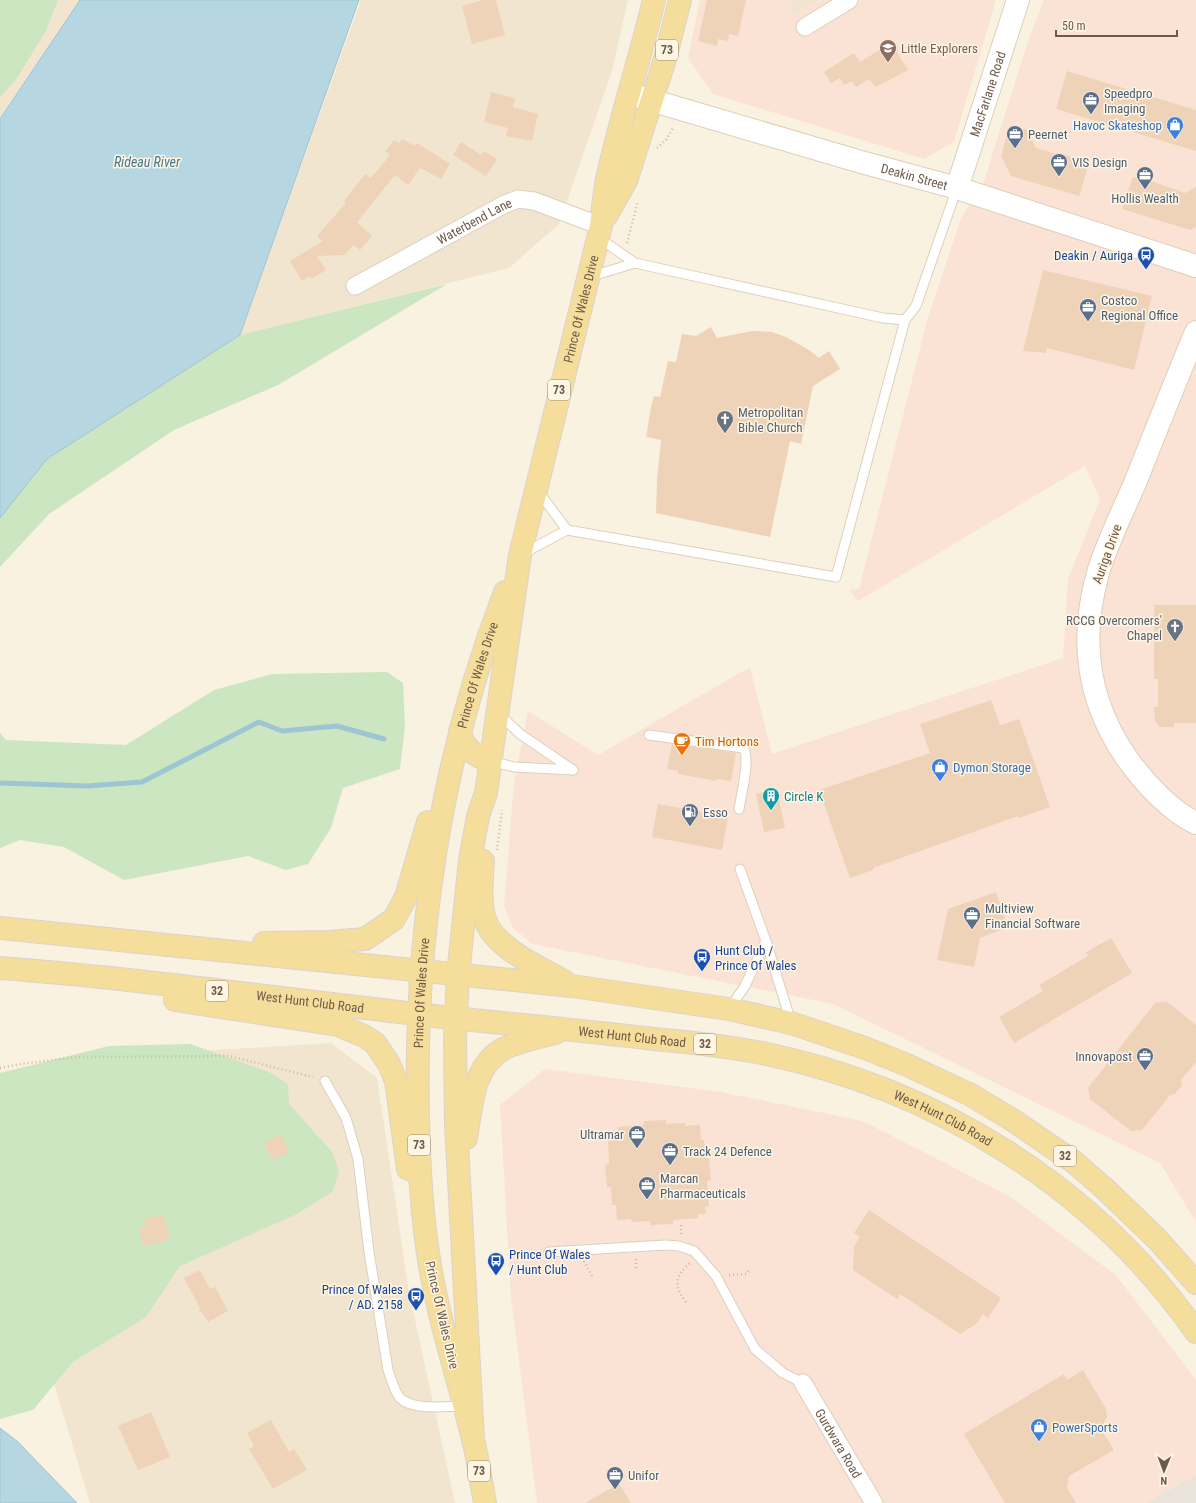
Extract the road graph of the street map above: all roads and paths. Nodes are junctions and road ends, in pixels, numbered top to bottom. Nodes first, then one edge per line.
1 (654, 0) edge
2 (680, 0) edge
3 (849, 0) edge
4 (1018, 0) edge
5 (805, 26) dead end
6 (630, 94) junction
7 (652, 99) junction
8 (957, 188) junction
9 (599, 232) junction
10 (635, 264) junction
11 (1196, 266) edge
12 (587, 277) junction
13 (355, 286) dead end
14 (905, 320) junction
15 (1196, 332) edge
16 (535, 486) junction
17 (567, 530) junction
18 (520, 555) junction
19 (497, 712) junction
20 (460, 731) junction
21 (649, 735) dead end
22 (490, 761) junction
23 (448, 777) junction
24 (494, 798) junction
25 (739, 809) dead end
26 (1196, 823) edge
27 (497, 856) dead end
28 (740, 869) dead end
29 (0, 928) edge
30 (766, 941) junction
31 (160, 944) junction
32 (8, 968) edge
33 (422, 972) junction
34 (458, 975) junction
35 (572, 986) junction
36 (729, 1009) junction
37 (418, 1015) junction
38 (456, 1019) junction
39 (791, 1023) junction
40 (569, 1029) junction
41 (0, 1068) edge
42 (325, 1081) joint
43 (459, 1177) junction
44 (694, 1251) junction
45 (549, 1252) dead end
46 (428, 1254) junction
47 (750, 1270) dead end
48 (728, 1275) dead end
49 (1196, 1283) edge
50 (686, 1302) dead end
51 (1196, 1332) edge
52 (803, 1383) joint
53 (464, 1406) junction
54 (473, 1439) junction
55 (485, 1503) edge
56 (874, 1503) edge

1 - 6 main road, Prince Of Wales Drive / 73
2 - 7 main road, Prince Of Wales Drive / 73
3 - 5 street
4 - 8 street, MacFarlane Road
6 - 7 street, Deakin Street
6 - 9 main road, Prince Of Wales Drive / 73
7 - 8 street, Deakin Street
7 - 9 main road, Prince Of Wales Drive / 73
8 - 11 street, Deakin Street
8 - 14 lane
9 - 10 lane
9 - 12 main road, Prince Of Wales Drive / 73
9 - 13 street, Waterbend Lane
10 - 12 lane
10 - 14 lane
12 - 16 main road, Prince Of Wales Drive / 73
14 - 17 lane
15 - 26 street, Auriga Drive
16 - 17 lane
16 - 18 main road, Prince Of Wales Drive / 73
17 - 18 lane
18 - 19 main road, Prince Of Wales Drive / 73
18 - 20 main road, Prince Of Wales Drive / 73
19 - 22 main road, Prince Of Wales Drive / 73
19 - 22 lane
20 - 22 main road
20 - 23 main road, Prince Of Wales Drive / 73
21 - 25 lane
22 - 24 main road, Prince Of Wales Drive / 73
23 - 31 main road
23 - 33 main road, Prince Of Wales Drive / 73
24 - 27 path
24 - 34 main road, Prince Of Wales Drive / 73
24 - 35 main road
28 - 30 lane
29 - 31 main road, 32
30 - 36 lane
30 - 39 lane
31 - 33 main road, 32
32 - 37 main road, West Hunt Club Road / 32
32 - 46 main road
33 - 34 main road, 32
33 - 37 main road, Prince Of Wales Drive / 73
34 - 35 main road, 32
34 - 38 main road, Prince Of Wales Drive / 73
35 - 36 main road, 32
36 - 39 main road, 32
37 - 38 main road, West Hunt Club Road / 32
37 - 46 main road, Prince Of Wales Drive / 73
38 - 40 main road, West Hunt Club Road / 32
38 - 43 main road, Prince Of Wales Drive / 73
39 - 49 main road, 32
40 - 43 main road
40 - 51 main road, West Hunt Club Road / 32
41 - 42 path
42 - 53 lane
43 - 54 main road, Prince Of Wales Drive / 73
44 - 45 lane
44 - 50 path
44 - 52 lane
46 - 53 main road, Prince Of Wales Drive / 73
47 - 48 path
52 - 56 street, Gurdwara Road
53 - 54 main road, Prince Of Wales Drive / 73
54 - 55 main road, Prince Of Wales Drive / 73

